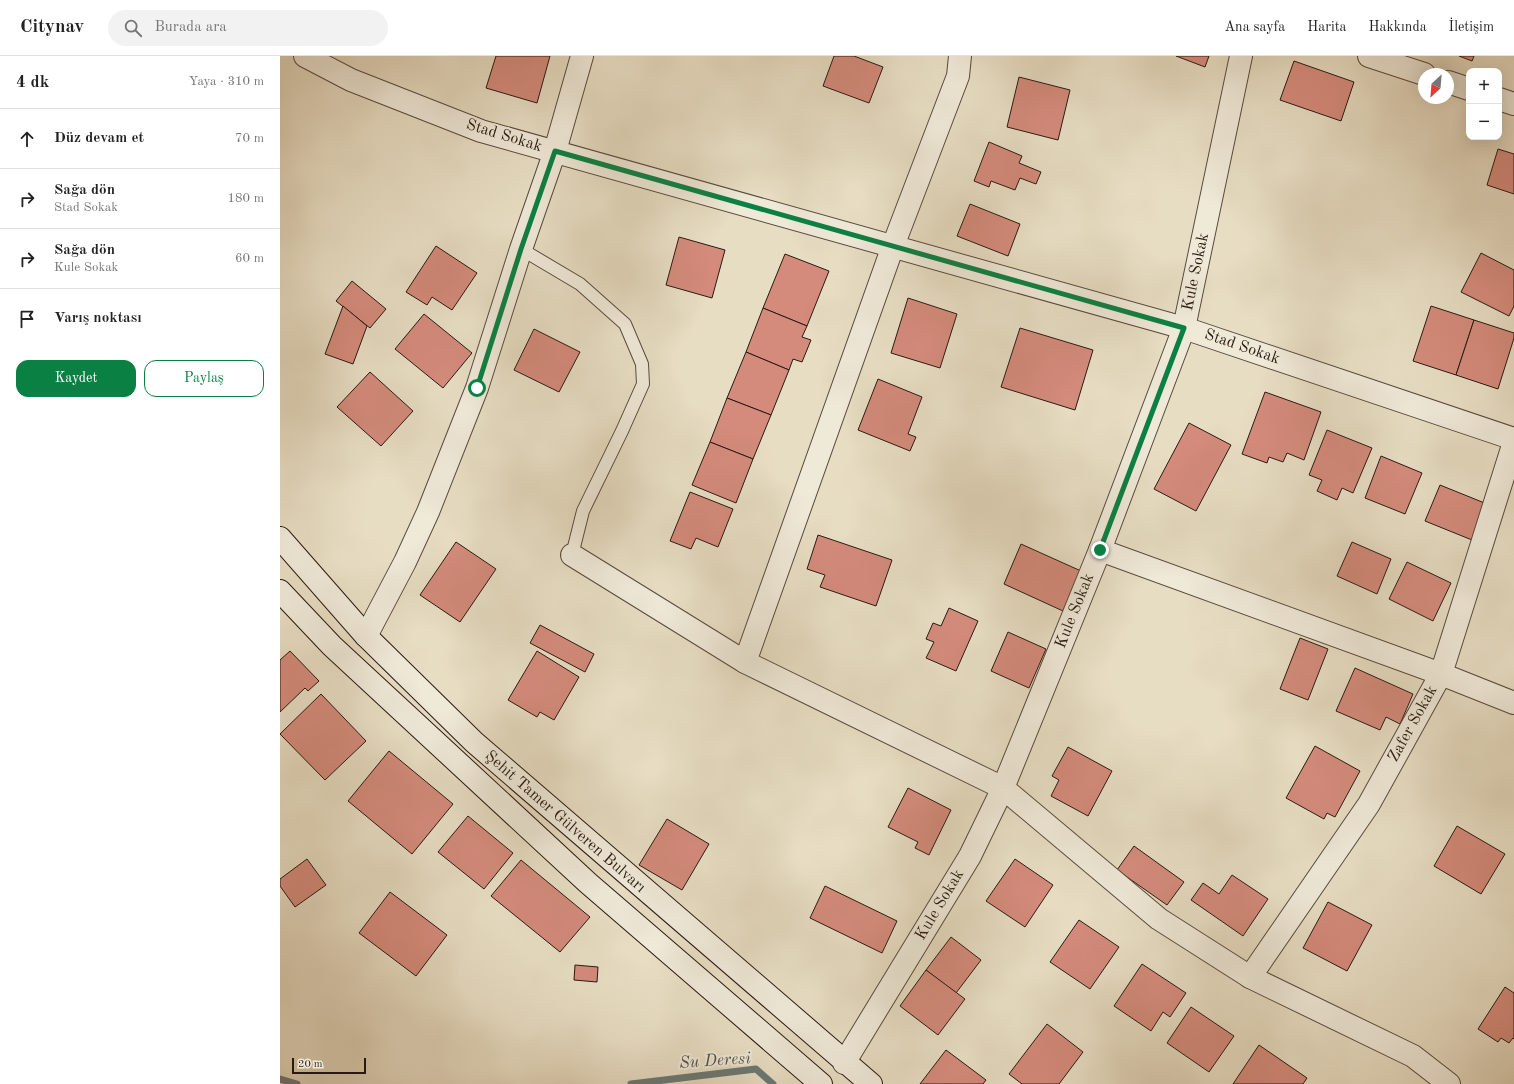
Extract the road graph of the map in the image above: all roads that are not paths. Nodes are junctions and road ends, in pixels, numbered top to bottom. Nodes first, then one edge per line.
1 (305, 56) edge
2 (582, 56) edge
3 (960, 56) edge
4 (1241, 56) edge
5 (1370, 56) edge
6 (1418, 72) edge
7 (1454, 84) edge
8 (1466, 88) edge
9 (1502, 100) edge
10 (1514, 104) edge
11 (555, 151) junction
12 (893, 246) junction
13 (521, 249) junction
14 (1184, 328) junction
15 (1514, 439) edge
16 (1514, 442) edge
17 (280, 538) edge
18 (1100, 550) junction
19 (572, 555) joint
20 (280, 590) edge
21 (366, 636) junction
22 (745, 662) junction
23 (1441, 674) junction
24 (1514, 703) edge
25 (1003, 788) junction
26 (1250, 977) junction
27 (844, 1063) junction
28 (814, 1081) edge
29 (871, 1084) edge
30 (1449, 1084) edge

1 - 11 street, Stad Sokak
2 - 11 street
3 - 12 street
4 - 14 street, Kule Sokak
5 - 6 street
7 - 8 street
9 - 10 street
11 - 12 street, Stad Sokak
11 - 13 street
12 - 14 street, Stad Sokak
12 - 22 street
13 - 19 lane
13 - 21 street
14 - 15 street, Stad Sokak
14 - 18 street, Kule Sokak
16 - 23 street, Zafer Sokak
17 - 21 street, Şehit Tamer Gülveren Bulvarı
18 - 23 street
18 - 25 street, Kule Sokak
19 - 22 street
20 - 28 street, Şehit Tamer Gülveren Bulvarı
21 - 27 street, Şehit Tamer Gülveren Bulvarı
22 - 25 street
23 - 24 street
23 - 26 street, Zafer Sokak
25 - 26 street
25 - 27 street, Kule Sokak
26 - 30 street
27 - 29 street, Şehit Tamer Gülveren Bulvarı

